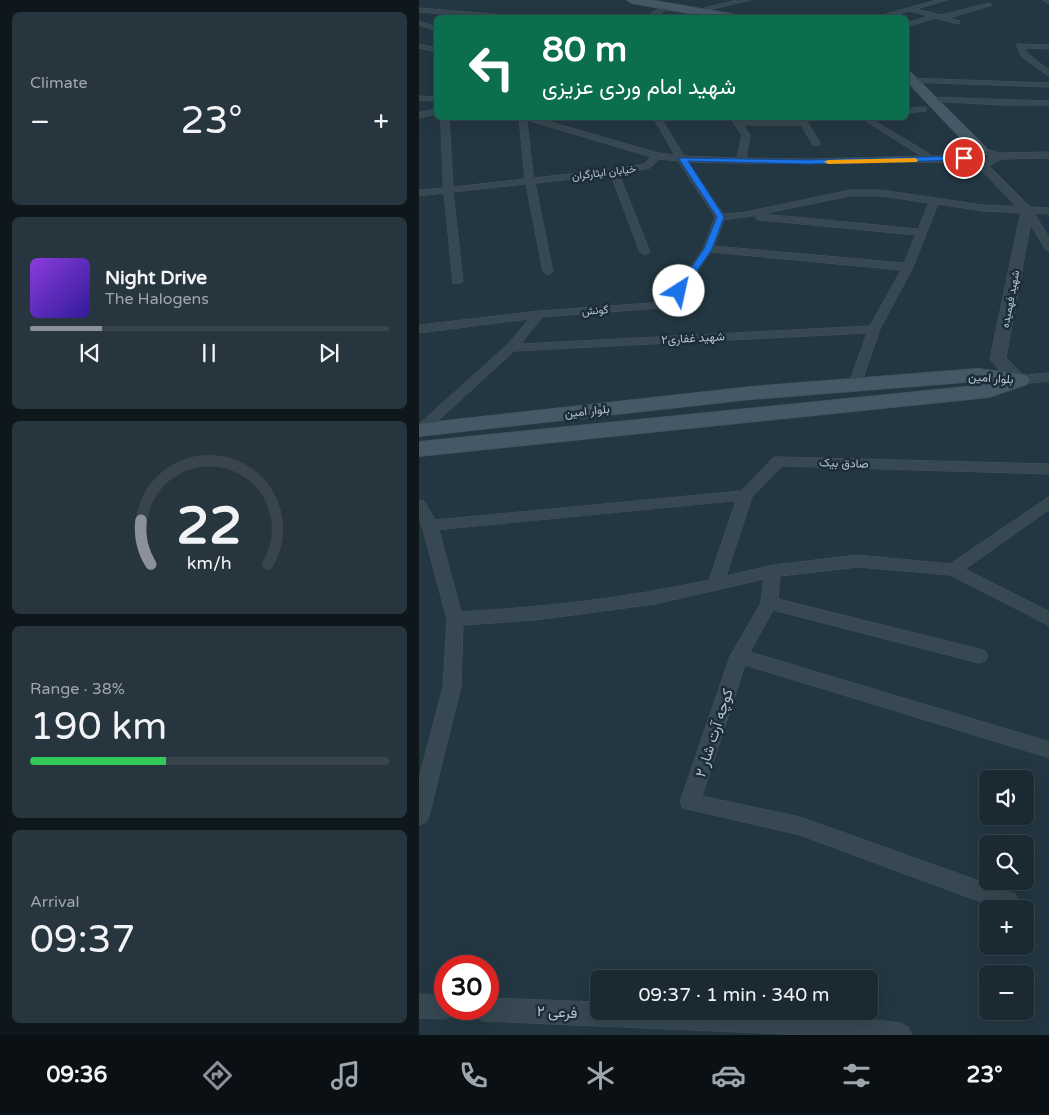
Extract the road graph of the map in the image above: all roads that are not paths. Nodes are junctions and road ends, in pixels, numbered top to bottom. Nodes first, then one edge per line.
1 (632, 0) edge
2 (657, 0) edge
3 (748, 0) edge
4 (944, 0) edge
5 (1046, 0) edge
6 (975, 2) dead end
7 (1049, 2) edge
8 (709, 4) edge
9 (669, 6) junction
10 (907, 9) junction
11 (419, 10) edge
12 (481, 15) edge
13 (652, 15) edge
14 (728, 15) edge
15 (736, 15) edge
16 (886, 15) edge
17 (938, 17) junction
18 (958, 22) dead end
19 (419, 23) edge
20 (909, 25) edge
21 (434, 28) edge
22 (419, 46) edge
23 (1049, 47) edge
24 (434, 50) edge
25 (1049, 75) edge
26 (909, 78) edge
27 (1049, 86) edge
28 (909, 94) edge
29 (419, 98) edge
30 (434, 99) edge
31 (1049, 103) edge
32 (926, 104) junction
33 (909, 110) edge
34 (434, 112) edge
35 (419, 116) edge
36 (445, 120) edge
37 (523, 120) edge
38 (537, 120) edge
39 (658, 120) edge
40 (736, 120) edge
41 (802, 120) edge
42 (868, 120) edge
43 (816, 143) dead end
44 (980, 150) junction
45 (965, 155) junction
46 (1049, 155) edge
47 (657, 156) junction
48 (996, 156) junction
49 (683, 159) junction
50 (741, 160) junction
51 (933, 160) junction
52 (985, 163) junction
53 (614, 172) junction
54 (530, 180) junction
55 (448, 189) junction
56 (419, 192) edge
57 (934, 202) junction
58 (1027, 210) junction
59 (1049, 211) edge
60 (746, 215) junction
61 (720, 217) junction
62 (921, 232) junction
63 (708, 249) junction
64 (1049, 250) edge
65 (645, 252) dead end
66 (908, 267) junction
67 (548, 272) dead end
68 (457, 281) dead end
69 (539, 314) junction
70 (875, 329) junction
71 (419, 330) edge
72 (511, 348) junction
73 (1049, 377) edge
74 (1020, 380) junction
75 (855, 384) junction
76 (420, 436) edge
77 (1049, 469) edge
78 (745, 495) junction
79 (1049, 501) edge
80 (419, 505) edge
81 (431, 526) junction
82 (953, 570) junction
83 (773, 571) junction
84 (716, 583) junction
85 (769, 603) junction
86 (455, 619) junction
87 (1049, 620) edge
88 (739, 656) junction
89 (979, 656) dead end
90 (1049, 750) edge
91 (419, 816) edge
92 (1004, 900) edge
93 (419, 1006) edge
94 (434, 1007) edge
95 (499, 1010) edge
96 (901, 1035) edge

1 - 9 main road
2 - 8 main road
3 - 8 street
4 - 10 street
5 - 7 street
6 - 17 street
8 - 15 main road
9 - 13 street
9 - 14 main road
10 - 16 street
10 - 17 street
11 - 12 street
17 - 18 street
17 - 20 street
19 - 21 street
22 - 24 street
23 - 25 street
26 - 27 street
26 - 32 main road
28 - 32 main road
29 - 30 street
31 - 32 street
32 - 33 street
32 - 44 main road
32 - 45 main road
34 - 35 street
36 - 55 street
37 - 54 street
38 - 47 street
39 - 49 street
40 - 41 street
40 - 50 street
41 - 43 street
42 - 51 street
44 - 45 street
44 - 48 street
45 - 51 street
45 - 52 street
46 - 48 street
47 - 49 street
47 - 53 street, خیابان ایثارگران
48 - 52 street
49 - 50 street
49 - 61 street
50 - 51 street
52 - 58 street
53 - 54 street, خیابان ایثارگران
53 - 65 street
54 - 55 street, خیابان ایثارگران
54 - 67 street
55 - 56 street, خیابان ایثارگران
55 - 68 street
57 - 58 street
57 - 60 street
57 - 62 street
58 - 59 street
58 - 64 street
58 - 74 street, شهید فهمیده
60 - 61 street
60 - 62 street
61 - 63 street, گونش
62 - 66 street
63 - 66 street
63 - 69 street, گونش
66 - 70 street
69 - 71 street, گونش
69 - 72 street
70 - 72 street, شهید غفاری۲
70 - 75 street
72 - 76 street
73 - 74 street
74 - 75 main road, بلوار امین
74 - 76 main road, بلوار امین
75 - 76 main road, بلوار امین
77 - 78 street, صادق بیک
78 - 81 street
78 - 84 street, صادق بیک
79 - 82 street
80 - 81 street
81 - 86 street
82 - 83 street
82 - 87 street
83 - 84 street
83 - 85 street
84 - 86 street
85 - 88 street
85 - 89 street
86 - 91 street
88 - 90 street
88 - 92 street, کوچه آرت شار ۲
93 - 94 street
95 - 96 street, فرعی ۲

